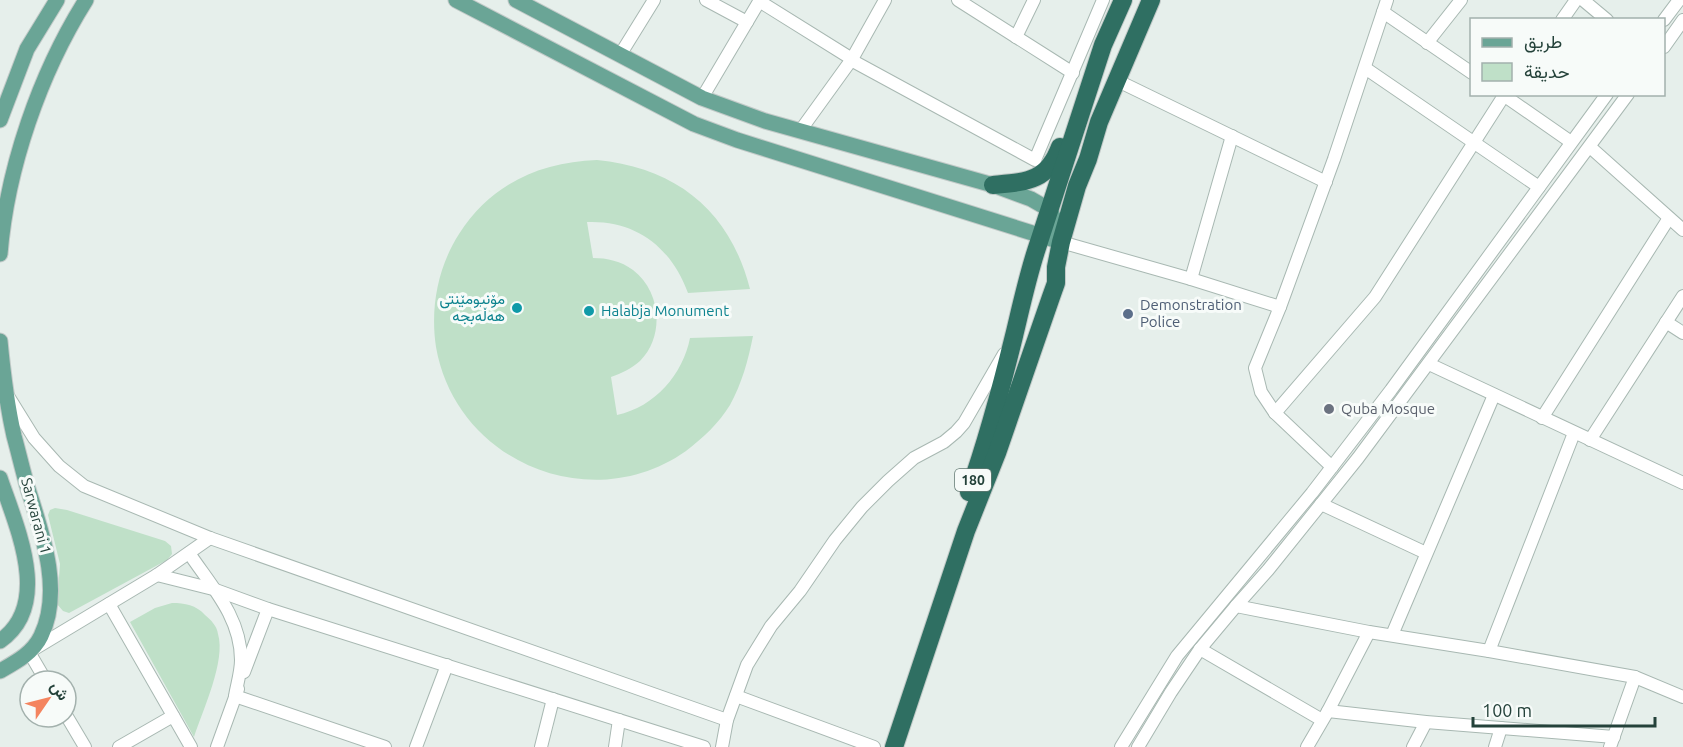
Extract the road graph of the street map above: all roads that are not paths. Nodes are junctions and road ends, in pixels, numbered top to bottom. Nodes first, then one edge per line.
1 (57, 0) edge
2 (86, 0) edge
3 (456, 0) edge
4 (516, 0) edge
5 (654, 0) edge
6 (706, 0) edge
7 (885, 0) edge
8 (958, 0) edge
9 (1034, 0) edge
10 (1103, 0) edge
11 (1123, 0) edge
12 (1151, 0) edge
13 (1461, 0) edge
14 (1576, 0) edge
15 (1583, 0) edge
16 (1679, 0) edge
17 (760, 1) edge
18 (1385, 6) edge
19 (1563, 18) edge
20 (1605, 18) edge
21 (1665, 19) edge
22 (1683, 20) edge
23 (747, 22) junction
24 (585, 36) junction
25 (1016, 37) junction
26 (1427, 43) junction
27 (1665, 46) edge
28 (620, 55) junction
29 (571, 59) junction
30 (851, 59) junction
31 (1096, 66) junction
32 (1365, 68) junction
33 (1470, 72) edge
34 (1073, 73) junction
35 (1116, 80) junction
36 (1503, 96) edge
37 (1505, 96) edge
38 (1606, 96) edge
39 (1627, 96) edge
40 (702, 98) junction
41 (0, 120) edge
42 (800, 131) junction
43 (1232, 136) junction
44 (1474, 142) junction
45 (1571, 142) junction
46 (1590, 147) junction
47 (1326, 182) junction
48 (993, 185) junction
49 (1539, 187) junction
50 (1050, 210) junction
51 (2, 215) edge
52 (1669, 218) junction
53 (1683, 230) edge
54 (1041, 235) junction
55 (1499, 241) junction
56 (1066, 243) junction
57 (1512, 250) junction
58 (0, 254) edge
59 (1191, 279) junction
60 (1683, 296) edge
61 (1280, 307) junction
62 (1666, 322) junction
63 (1683, 333) edge
64 (1014, 338) junction
65 (0, 341) edge
66 (1429, 364) junction
67 (6, 393) junction
68 (1494, 395) junction
69 (1275, 413) junction
70 (1542, 418) junction
71 (1574, 433) junction
72 (1590, 440) junction
73 (1332, 467) junction
74 (0, 478) edge
75 (1683, 483) edge
76 (1321, 504) junction
77 (210, 538) junction
78 (189, 553) junction
79 (1426, 553) junction
80 (1256, 561) junction
81 (1268, 570) junction
82 (157, 575) junction
83 (213, 589) junction
84 (109, 604) junction
85 (1236, 606) junction
86 (268, 609) junction
87 (1369, 632) junction
88 (1392, 635) junction
89 (0, 641) edge
90 (1200, 649) junction
91 (1489, 651) junction
92 (29, 652) junction
93 (447, 665) junction
94 (39, 669) edge
95 (0, 671) edge
96 (1635, 677) junction
97 (235, 696) junction
98 (736, 696) junction
99 (1683, 697) edge
100 (553, 699) junction
101 (1325, 715) junction
102 (173, 716) junction
103 (619, 720) junction
104 (728, 720) junction
105 (1426, 722) junction
106 (1502, 728) junction
107 (74, 729) edge
108 (1612, 742) edge
109 (887, 743) edge
110 (85, 747) edge
111 (119, 747) edge
112 (191, 747) edge
113 (217, 747) edge
114 (385, 747) edge
115 (416, 747) edge
116 (541, 747) edge
117 (615, 747) edge
118 (704, 747) edge
119 (722, 747) edge
120 (1121, 747) edge
121 (1138, 747) edge
122 (1307, 747) edge
123 (1413, 747) edge
124 (1496, 747) edge

1 - 41 main road
2 - 51 main road
3 - 29 main road
4 - 24 main road
5 - 28 street
6 - 23 street
7 - 30 street
8 - 25 street
9 - 25 street
10 - 34 street
11 - 31 highway, 180
12 - 35 highway, 180
13 - 26 street
14 - 19 street
15 - 20 street
16 - 21 street
17 - 23 street
17 - 30 street
18 - 26 street
18 - 32 street
22 - 27 street
23 - 40 street
24 - 28 main road
24 - 29 main road
25 - 34 street
26 - 33 street
28 - 40 main road
29 - 54 main road
30 - 34 street
30 - 42 street
31 - 48 highway
31 - 50 highway, 180
32 - 44 street
32 - 47 street
35 - 43 street
35 - 56 highway, 180
36 - 44 street
37 - 45 street
38 - 45 street
39 - 46 street
40 - 42 main road
42 - 48 main road
43 - 47 street
43 - 59 street
44 - 49 street
44 - 69 street
45 - 49 street
46 - 52 street
46 - 57 street
47 - 61 street
48 - 50 main road
49 - 55 street
50 - 54 highway, 180
50 - 56 main road
51 - 58 main road
52 - 53 street
52 - 70 street
54 - 56 main road
54 - 64 highway, 180
55 - 57 street
55 - 73 street
56 - 59 street
56 - 109 highway, 180
57 - 66 street
59 - 61 street
60 - 62 street
61 - 69 street
62 - 63 street
62 - 72 street
64 - 98 street
64 - 109 highway, 180
65 - 67 main road, Sarwarani 1
66 - 68 street
66 - 76 street
67 - 77 street
67 - 92 main road, Sarwarani 1
68 - 70 street
68 - 79 street
69 - 73 street
70 - 71 street
71 - 72 street
71 - 91 street
72 - 75 street
73 - 80 street
74 - 89 main road
76 - 79 street
76 - 81 street
77 - 78 street
77 - 104 street
78 - 82 street
78 - 83 street
79 - 88 street
80 - 81 street
80 - 120 street
81 - 85 street
82 - 83 street
82 - 84 street
83 - 86 street
83 - 97 street
84 - 92 street
84 - 102 street
85 - 87 street
85 - 90 street
86 - 93 street
86 - 97 street
87 - 88 street
87 - 101 street
88 - 91 street
90 - 101 street
90 - 121 street
91 - 96 street
92 - 94 street
92 - 95 main road, Sarwarani 1
93 - 100 street
93 - 115 street
96 - 99 street
96 - 108 street
97 - 113 street
97 - 114 street
98 - 104 street
98 - 109 street
100 - 103 street
100 - 116 street
101 - 105 street
101 - 122 street
102 - 111 street
102 - 112 street
103 - 117 street
103 - 118 street
104 - 119 street
105 - 106 street
105 - 123 street
106 - 108 street
106 - 124 street
107 - 110 street

